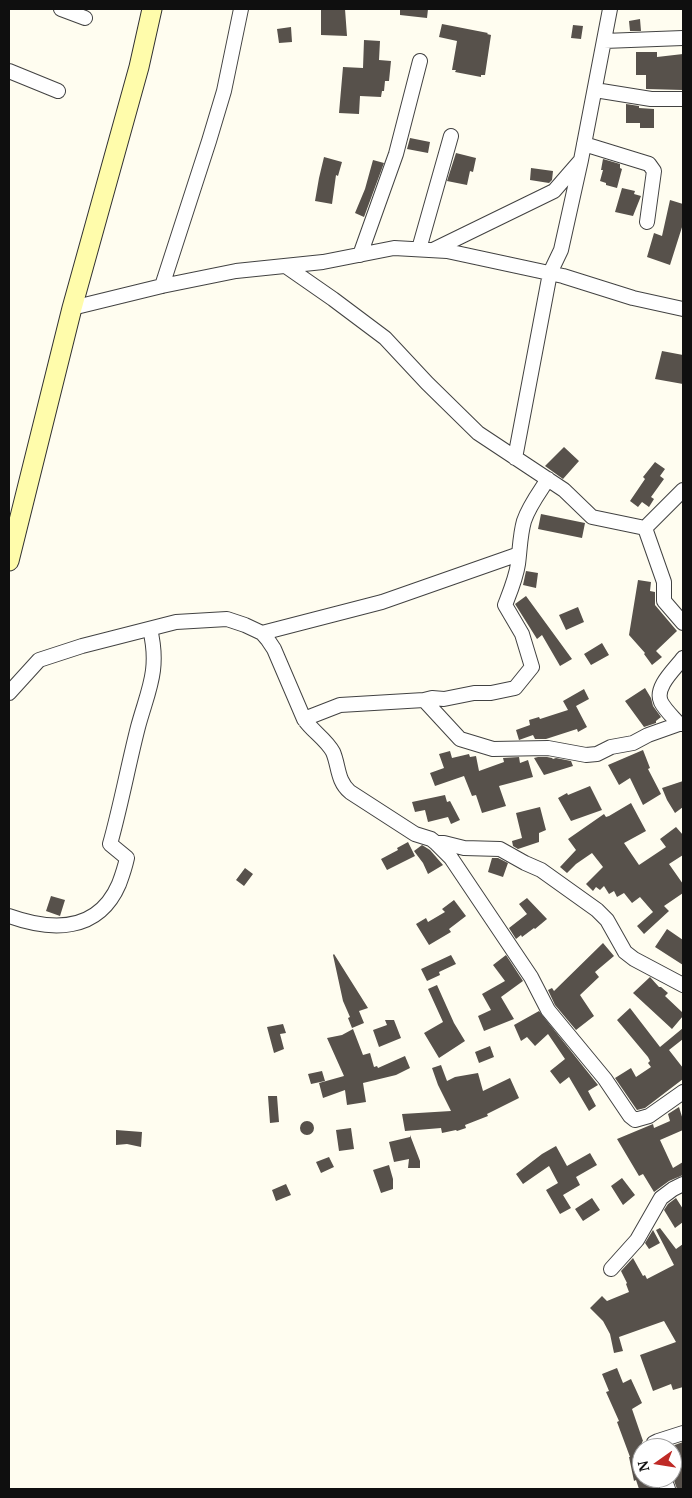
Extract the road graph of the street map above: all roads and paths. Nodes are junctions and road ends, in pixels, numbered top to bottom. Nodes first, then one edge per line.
1 (61, 9) edge
2 (152, 9) edge
3 (241, 9) edge
4 (610, 9) edge
5 (85, 18) dead end
6 (683, 38) edge
7 (604, 42) junction
8 (420, 61) dead end
9 (9, 72) edge
10 (595, 90) junction
11 (58, 91) dead end
12 (683, 99) edge
13 (451, 136) dead end
14 (584, 144) junction
15 (581, 160) junction
16 (647, 222) dead end
17 (419, 248) junction
18 (434, 249) junction
19 (360, 255) junction
20 (287, 267) junction
21 (550, 273) junction
22 (162, 286) junction
23 (72, 308) junction
24 (683, 309) edge
25 (515, 458) junction
26 (548, 479) junction
27 (683, 490) edge
28 (645, 528) junction
29 (519, 554) junction
30 (9, 561) edge
31 (683, 623) edge
32 (150, 629) junction
33 (262, 633) junction
34 (683, 658) edge
35 (9, 692) edge
36 (424, 700) junction
37 (304, 719) junction
38 (681, 724) edge
39 (436, 842) junction
40 (9, 916) edge
41 (683, 985) edge
42 (683, 1092) edge
43 (683, 1184) edge
44 (611, 1269) dead end
45 (683, 1433) edge
46 (665, 1438) edge

1 - 5 street
2 - 23 main road
3 - 22 street
4 - 7 street
6 - 7 street
7 - 10 street
8 - 19 street
9 - 11 street
10 - 12 street
10 - 14 street
13 - 17 street
14 - 15 street
14 - 16 street
15 - 18 street
15 - 21 street
17 - 18 street
17 - 19 street
18 - 21 street
19 - 20 street
20 - 22 street
20 - 25 street
21 - 24 street
21 - 25 street
22 - 23 street
23 - 30 main road
25 - 26 street
26 - 28 street
26 - 29 street
27 - 28 street
28 - 31 street
29 - 33 street
29 - 36 street
32 - 33 street
32 - 35 street
32 - 40 street
33 - 37 street
34 - 38 street
36 - 37 street
36 - 38 street
37 - 39 street
39 - 41 street
39 - 42 street
43 - 44 street
45 - 46 street

